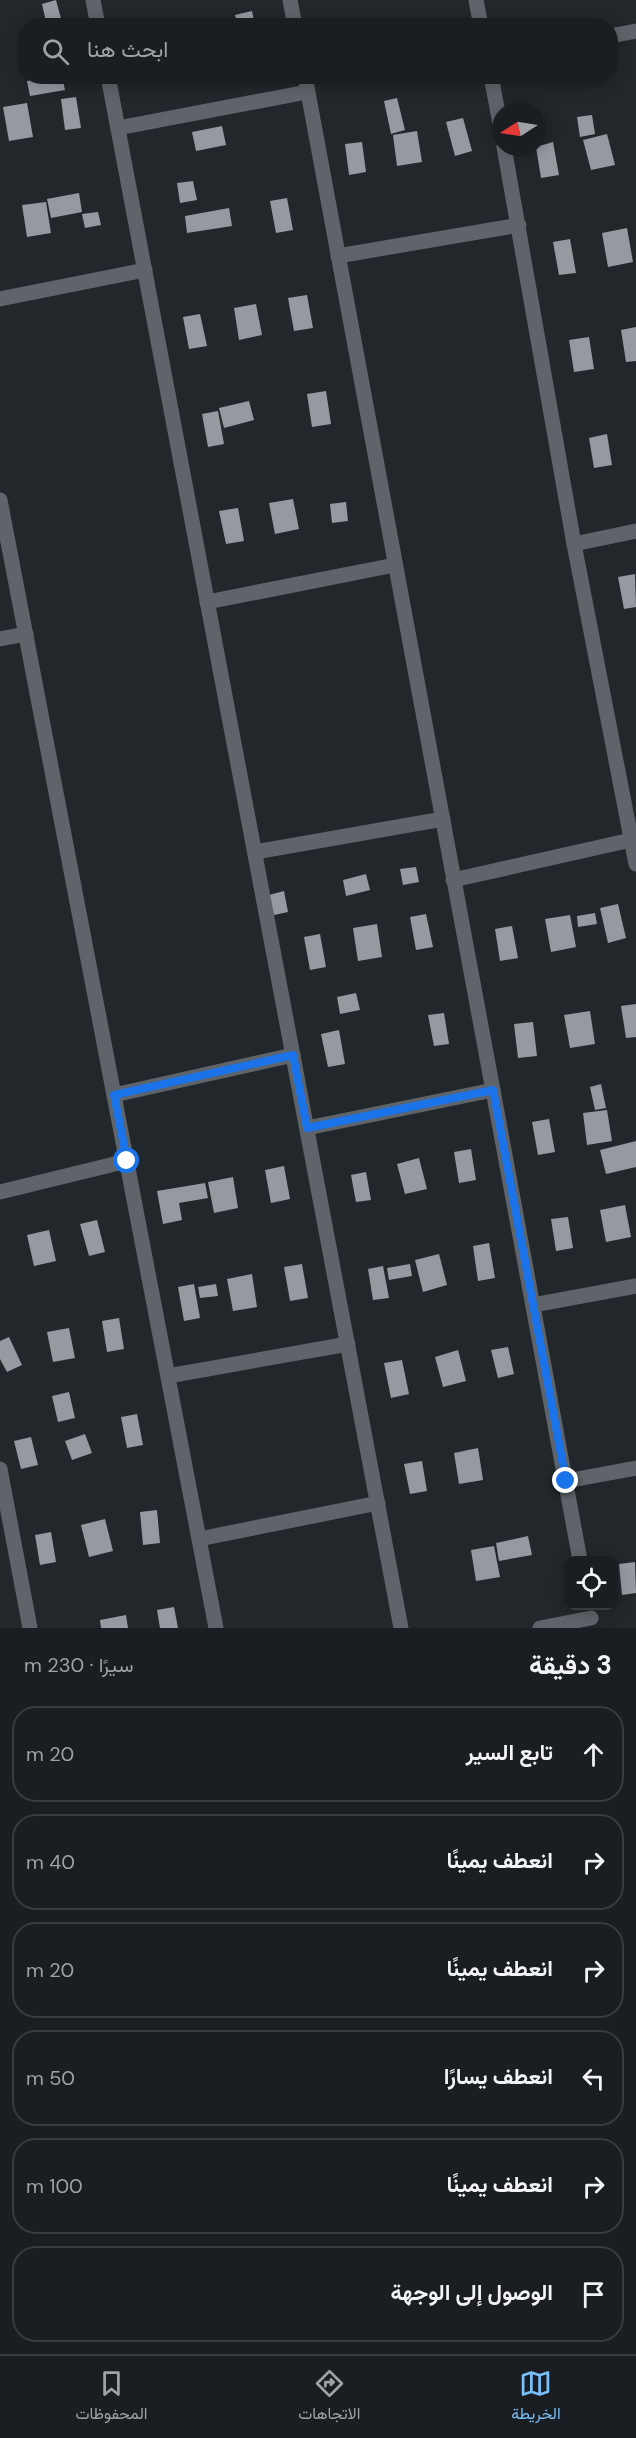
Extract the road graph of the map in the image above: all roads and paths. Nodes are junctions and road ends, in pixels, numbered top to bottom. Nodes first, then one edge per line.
1 (93, 0) edge
2 (290, 0) edge
3 (476, 0) edge
4 (96, 18) edge
5 (293, 18) edge
6 (479, 18) edge
7 (636, 31) edge
8 (618, 34) edge
9 (110, 84) edge
10 (306, 84) edge
11 (493, 84) edge
12 (496, 102) edge
13 (118, 128) junction
14 (506, 156) edge
15 (519, 225) junction
16 (338, 256) junction
17 (145, 270) junction
18 (0, 299) edge
19 (0, 500) edge
20 (636, 531) edge
21 (574, 544) junction
22 (395, 565) junction
23 (207, 603) junction
24 (26, 634) junction
25 (0, 639) edge
26 (442, 819) junction
27 (631, 840) junction
28 (255, 852) junction
29 (636, 864) edge
30 (453, 880) junction
31 (293, 1055) junction
32 (493, 1090) junction
33 (114, 1095) junction
34 (307, 1128) junction
35 (127, 1161) junction
36 (0, 1192) edge
37 (636, 1286) edge
38 (533, 1305) junction
39 (348, 1344) junction
40 (168, 1376) junction
41 (636, 1468) edge
42 (0, 1469) edge
43 (566, 1481) junction
44 (378, 1503) junction
45 (199, 1539) junction
46 (579, 1556) edge
47 (591, 1617) edge
48 (30, 1628) edge
49 (216, 1628) edge
50 (401, 1628) edge
51 (540, 1628) edge

1 - 4 street
2 - 5 street
3 - 6 street
7 - 8 street
9 - 13 street
10 - 13 street
10 - 16 street
11 - 12 street
13 - 17 street
14 - 15 street
15 - 16 street
15 - 21 street
16 - 22 street
17 - 18 street
17 - 23 street
19 - 24 street
20 - 21 street
21 - 27 street
22 - 23 street
22 - 26 street
23 - 28 street
24 - 25 street
24 - 33 street
26 - 28 street
26 - 30 street
27 - 29 street
27 - 30 street
28 - 31 street
30 - 32 street
31 - 33 street
31 - 34 street
32 - 34 street
32 - 38 street
33 - 35 street
34 - 39 street
35 - 36 street
35 - 40 street
37 - 38 street
38 - 43 street
39 - 40 street
39 - 44 street
40 - 45 street
41 - 43 street
42 - 48 street
43 - 46 street
44 - 45 street
44 - 50 street
45 - 49 street
47 - 51 street

